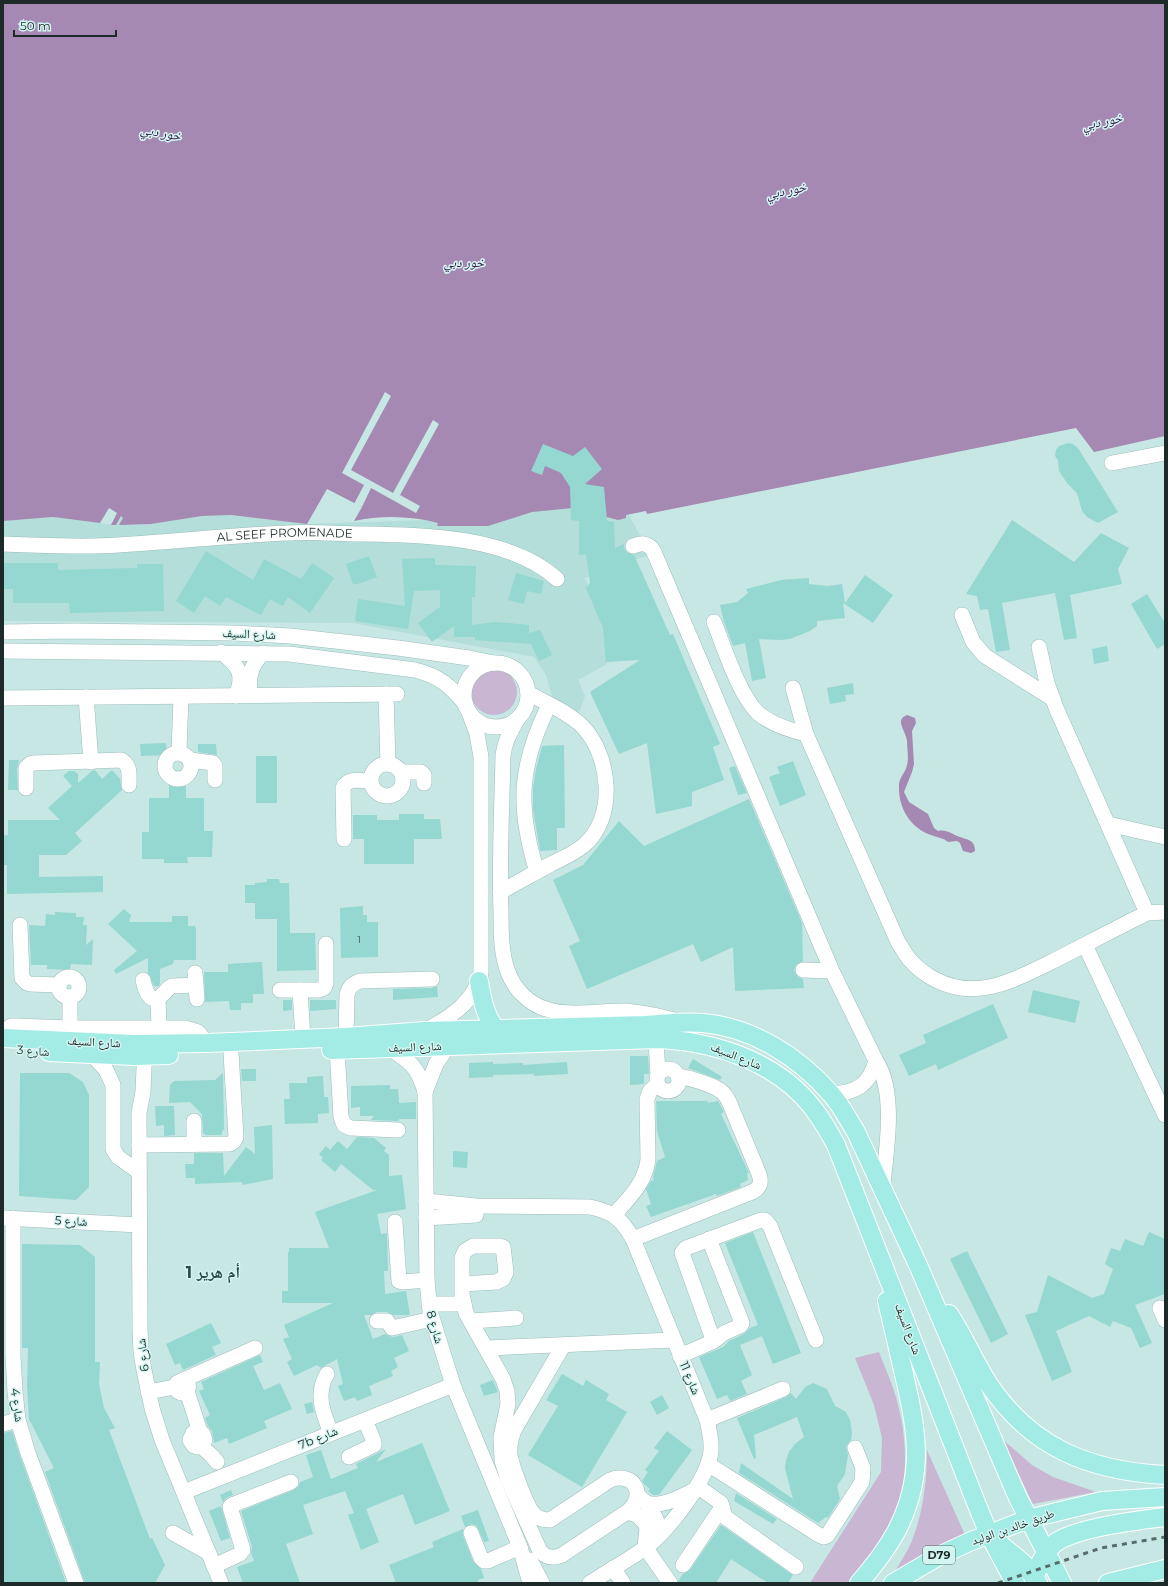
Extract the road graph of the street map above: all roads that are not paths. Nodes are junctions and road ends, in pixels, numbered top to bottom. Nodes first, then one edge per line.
1 (1165, 453) edge
2 (1112, 463) dead end
3 (3, 544) edge
4 (633, 546) dead end
5 (556, 579) dead end
6 (962, 615) dead end
7 (714, 622) dead end
8 (3, 632) edge
9 (1038, 647) dead end
10 (3, 651) edge
11 (221, 652) junction
12 (263, 653) junction
13 (494, 663) junction
14 (793, 688) dead end
15 (528, 693) junction
16 (180, 696) junction
17 (243, 696) junction
18 (86, 697) junction
19 (3, 698) edge
20 (1053, 699) junction
21 (549, 705) junction
22 (468, 709) junction
23 (518, 718) junction
24 (806, 734) junction
25 (91, 762) junction
26 (388, 764) junction
27 (401, 772) junction
28 (215, 780) dead end
29 (370, 781) junction
30 (424, 783) dead end
31 (129, 785) dead end
32 (26, 788) dead end
33 (1108, 824) junction
34 (1165, 837) edge
35 (344, 839) dead end
36 (537, 872) junction
37 (500, 892) junction
38 (1165, 912) edge
39 (1147, 914) junction
40 (20, 925) dead end
41 (326, 944) dead end
42 (1085, 945) junction
43 (803, 965) dead end
44 (830, 966) junction
45 (432, 979) dead end
46 (143, 980) dead end
47 (479, 980) junction
48 (196, 986) dead end
49 (280, 990) dead end
50 (300, 990) junction
51 (158, 999) junction
52 (680, 1022) junction
53 (159, 1027) junction
54 (70, 1028) junction
55 (495, 1030) junction
56 (425, 1031) junction
57 (3, 1032) edge
58 (3, 1038) edge
59 (303, 1039) junction
60 (661, 1040) junction
61 (207, 1043) junction
62 (341, 1043) junction
63 (513, 1045) junction
64 (448, 1046) junction
65 (389, 1048) junction
66 (3, 1049) edge
67 (139, 1050) junction
68 (231, 1053) junction
69 (92, 1055) junction
70 (876, 1061) junction
71 (665, 1076) junction
72 (425, 1092) junction
73 (830, 1094) junction
74 (1165, 1115) edge
75 (194, 1121) dead end
76 (398, 1130) dead end
77 (194, 1144) junction
78 (139, 1145) junction
79 (139, 1172) junction
80 (882, 1191) junction
81 (426, 1202) junction
82 (536, 1207) junction
83 (614, 1215) junction
84 (8, 1218) edge
85 (426, 1218) junction
86 (395, 1222) dead end
87 (140, 1225) junction
88 (633, 1239) junction
89 (710, 1239) junction
90 (875, 1243) junction
91 (918, 1265) junction
92 (427, 1280) junction
93 (462, 1284) dead end
94 (464, 1304) junction
95 (431, 1311) junction
96 (516, 1318) dead end
97 (377, 1321) dead end
98 (471, 1321) junction
99 (718, 1333) junction
100 (816, 1340) dead end
101 (564, 1346) junction
102 (255, 1348) dead end
103 (487, 1348) junction
104 (677, 1348) junction
105 (327, 1374) dead end
106 (454, 1385) junction
107 (182, 1386) junction
108 (783, 1389) dead end
109 (148, 1392) junction
110 (18, 1420) junction
111 (365, 1420) junction
112 (707, 1420) junction
113 (3, 1424) edge
114 (331, 1433) junction
115 (197, 1440) junction
116 (855, 1448) dead end
117 (168, 1456) junction
118 (349, 1457) dead end
119 (217, 1462) dead end
120 (708, 1464) junction
121 (1165, 1475) edge
122 (292, 1482) dead end
123 (1165, 1484) edge
124 (696, 1488) junction
125 (184, 1492) junction
126 (1165, 1497) edge
127 (642, 1499) junction
128 (1102, 1501) junction
129 (722, 1507) junction
130 (627, 1512) junction
131 (1165, 1517) edge
132 (1028, 1519) junction
133 (550, 1520) junction
134 (173, 1533) dead end
135 (471, 1533) dead end
136 (661, 1533) junction
137 (989, 1534) junction
138 (535, 1541) junction
139 (520, 1547) junction
140 (646, 1547) junction
141 (1046, 1553) junction
142 (211, 1560) junction
143 (683, 1565) dead end
144 (796, 1567) dead end
145 (613, 1568) junction
146 (1165, 1569) edge
147 (1031, 1579) edge
148 (76, 1583) edge
149 (221, 1583) edge
150 (530, 1583) edge
151 (542, 1583) edge
152 (590, 1583) edge
153 (622, 1583) edge
154 (670, 1583) edge
155 (859, 1583) edge
156 (893, 1583) edge
157 (1014, 1583) edge
158 (1062, 1583) edge
159 (1108, 1583) edge

1 - 2 street
3 - 5 street, AL SEEF PROMENADE
4 - 44 street
6 - 20 street
7 - 24 street
8 - 13 street, شارع السيف
9 - 20 street
10 - 11 street, شارع السيف
11 - 12 street, شارع السيف
11 - 17 street
12 - 17 street
12 - 22 street, شارع السيف
13 - 15 street, شارع السيف
13 - 22 street, شارع السيف
14 - 24 street
15 - 21 street
15 - 23 street, شارع السيف
16 - 17 street
16 - 18 street
16 - 28 street
17 - 26 street
18 - 19 street
18 - 25 street
20 - 33 street
21 - 36 street
21 - 36 street
22 - 23 street, شارع السيف
22 - 47 street, شارع السيف
23 - 37 street, شارع السيف
24 - 42 street
25 - 31 street
25 - 32 street
26 - 27 street
26 - 29 street
27 - 29 street
27 - 30 street
29 - 35 street
33 - 34 street
33 - 39 street
36 - 37 street
37 - 52 street, شارع السيف
38 - 39 street
39 - 42 street
40 - 54 street
41 - 50 street
42 - 74 street
43 - 44 street
44 - 70 street
45 - 62 street
46 - 51 street
47 - 55 main road
47 - 56 street, شارع السيف
48 - 51 street
49 - 50 street
50 - 59 street
51 - 53 street
52 - 55 main road, شارع السيف
52 - 73 main road, شارع السيف
53 - 54 street
53 - 61 street
54 - 57 street
55 - 56 main road, شارع السيف
55 - 63 main road
56 - 62 main road, شارع السيف
58 - 67 main road, شارع السيف
59 - 61 main road, شارع السيف
59 - 62 main road, شارع السيف
60 - 63 main road, شارع السيف
60 - 71 street
60 - 90 main road, شارع السيف
61 - 67 main road, شارع السيف
62 - 65 main road, شارع السيف
62 - 68 main road, شارع السيف
62 - 76 street
63 - 64 main road, شارع السيف
64 - 65 main road, شارع السيف
64 - 72 street, شارع 8
65 - 72 street, شارع 8
66 - 69 main road, شارع 3
67 - 68 main road, شارع السيف
67 - 69 main road, شارع 3
67 - 78 street, شارع 6
68 - 77 street
69 - 79 street
70 - 73 street
70 - 80 street
71 - 83 street
71 - 88 street
72 - 81 street, شارع 8
73 - 80 main road, شارع السيف
75 - 77 street
77 - 78 street
78 - 79 street, شارع 6
79 - 87 street, شارع 6
80 - 91 main road, شارع السيف
81 - 82 street, شارع 11
81 - 85 street, شارع 8
82 - 83 street, شارع 11
82 - 85 street, شارع 11
83 - 88 street, شارع 11
84 - 87 street, شارع 5
84 - 110 street, شارع 4
85 - 92 street, شارع 8
86 - 92 street
87 - 109 street, شارع 6
88 - 104 street, شارع 11
89 - 99 street
89 - 99 street
89 - 100 street
90 - 137 main road, شارع السيف
90 - 155 main road
91 - 121 main road
91 - 132 main road, شارع السيف
92 - 95 street, شارع 8
93 - 94 street
94 - 95 street
94 - 98 street
95 - 97 street
95 - 106 street, شارع 8
96 - 98 street
98 - 103 street
99 - 104 street
101 - 103 street
101 - 104 street
101 - 133 street
102 - 107 street
103 - 138 street
104 - 112 street, شارع 11
105 - 114 street
106 - 111 street, 7b شارع
106 - 139 street, شارع 8
107 - 109 street
107 - 115 street
108 - 112 street
109 - 117 street, شارع 6
110 - 113 street
110 - 148 street, شارع 4
111 - 114 street, 7b شارع
111 - 118 street
112 - 120 street, شارع 11
114 - 125 street, 7b شارع
115 - 117 street
115 - 119 street
116 - 120 street
117 - 125 street, شارع 6
120 - 124 street, شارع 11
122 - 142 street
123 - 128 main road
124 - 127 street
124 - 129 street
124 - 136 street, شارع 11
125 - 142 street, شارع 6
126 - 128 main road, طريق خالد بن الوليد / D79
127 - 130 street
127 - 133 street
127 - 136 street
128 - 132 main road, طريق خالد بن الوليد / D79
129 - 143 street
129 - 144 street
130 - 138 street
130 - 140 street
131 - 141 main road
132 - 137 main road, طريق خالد بن الوليد / D79
132 - 141 main road
132 - 147 main road
133 - 138 street
134 - 142 street
135 - 139 street
136 - 140 street, شارع 11
137 - 147 main road
137 - 156 main road, طريق خالد بن الوليد / D79
137 - 157 main road, شارع السيف
139 - 150 street, شارع 8
139 - 151 street, شارع 8
140 - 145 street, شارع 11
140 - 154 street
141 - 147 main road
141 - 158 main road
142 - 149 street, شارع 6
145 - 152 street, شارع 11
145 - 153 street
146 - 159 main road

